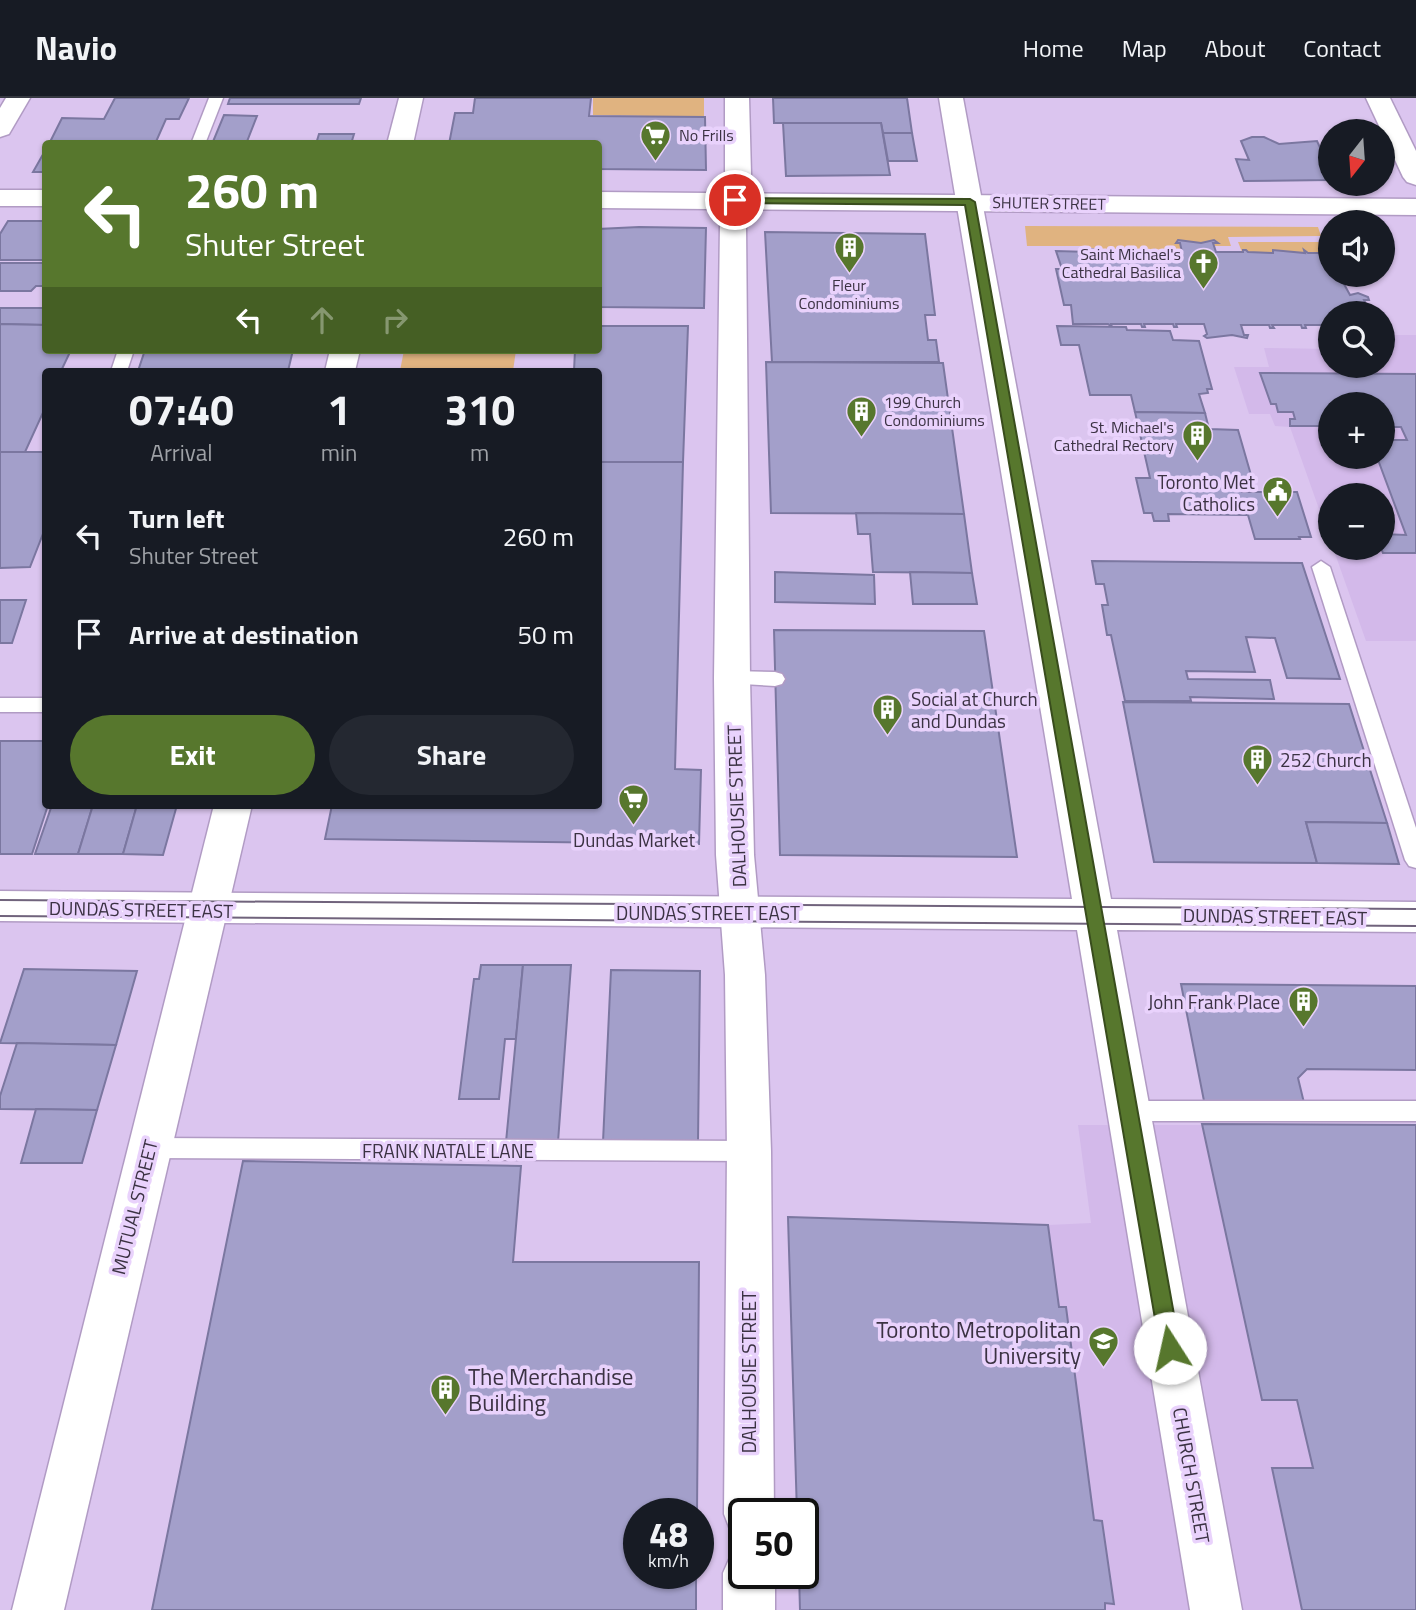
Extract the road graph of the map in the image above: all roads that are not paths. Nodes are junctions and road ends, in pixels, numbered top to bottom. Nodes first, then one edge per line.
1 (18, 98) edge
2 (216, 98) edge
3 (411, 98) edge
4 (737, 98) edge
5 (951, 98) edge
6 (1378, 98) edge
7 (0, 130) edge
8 (200, 140) edge
9 (401, 140) edge
10 (1416, 177) edge
11 (0, 198) edge
12 (42, 198) edge
13 (602, 200) edge
14 (735, 200) junction
15 (970, 202) junction
16 (1416, 207) edge
17 (1321, 567) dead end
18 (732, 678) junction
19 (775, 679) dead end
20 (0, 705) edge
21 (42, 705) edge
22 (232, 809) edge
23 (1416, 860) edge
24 (0, 906) edge
25 (209, 910) junction
26 (740, 913) junction
27 (1094, 914) junction
28 (1416, 917) edge
29 (1128, 1111) junction
30 (1416, 1111) edge
31 (148, 1148) junction
32 (749, 1151) junction
33 (748, 1498) edge
34 (749, 1589) edge
35 (38, 1610) edge
36 (749, 1610) edge
37 (1216, 1610) edge

1 - 7 street
2 - 8 lane
3 - 9 street
4 - 14 street, DALHOUSIE STREET
5 - 15 street, CHURCH STREET
6 - 10 street
11 - 12 street
13 - 14 street, SHUTER STREET
14 - 15 street, SHUTER STREET
14 - 18 street, DALHOUSIE STREET
15 - 16 street, SHUTER STREET
15 - 27 street, CHURCH STREET
17 - 23 lane
18 - 19 lane
18 - 26 street, DALHOUSIE STREET
20 - 21 lane
22 - 25 street, MUTUAL STREET
24 - 25 street, DUNDAS STREET EAST
25 - 26 street, DUNDAS STREET EAST
25 - 31 street, MUTUAL STREET
26 - 27 street, DUNDAS STREET EAST
26 - 32 street, DALHOUSIE STREET
27 - 28 street, DUNDAS STREET EAST
27 - 29 street, CHURCH STREET
29 - 30 lane
29 - 37 street, CHURCH STREET
31 - 32 lane, FRANK NATALE LANE
31 - 35 street, MUTUAL STREET
32 - 33 street, DALHOUSIE STREET
34 - 36 street

